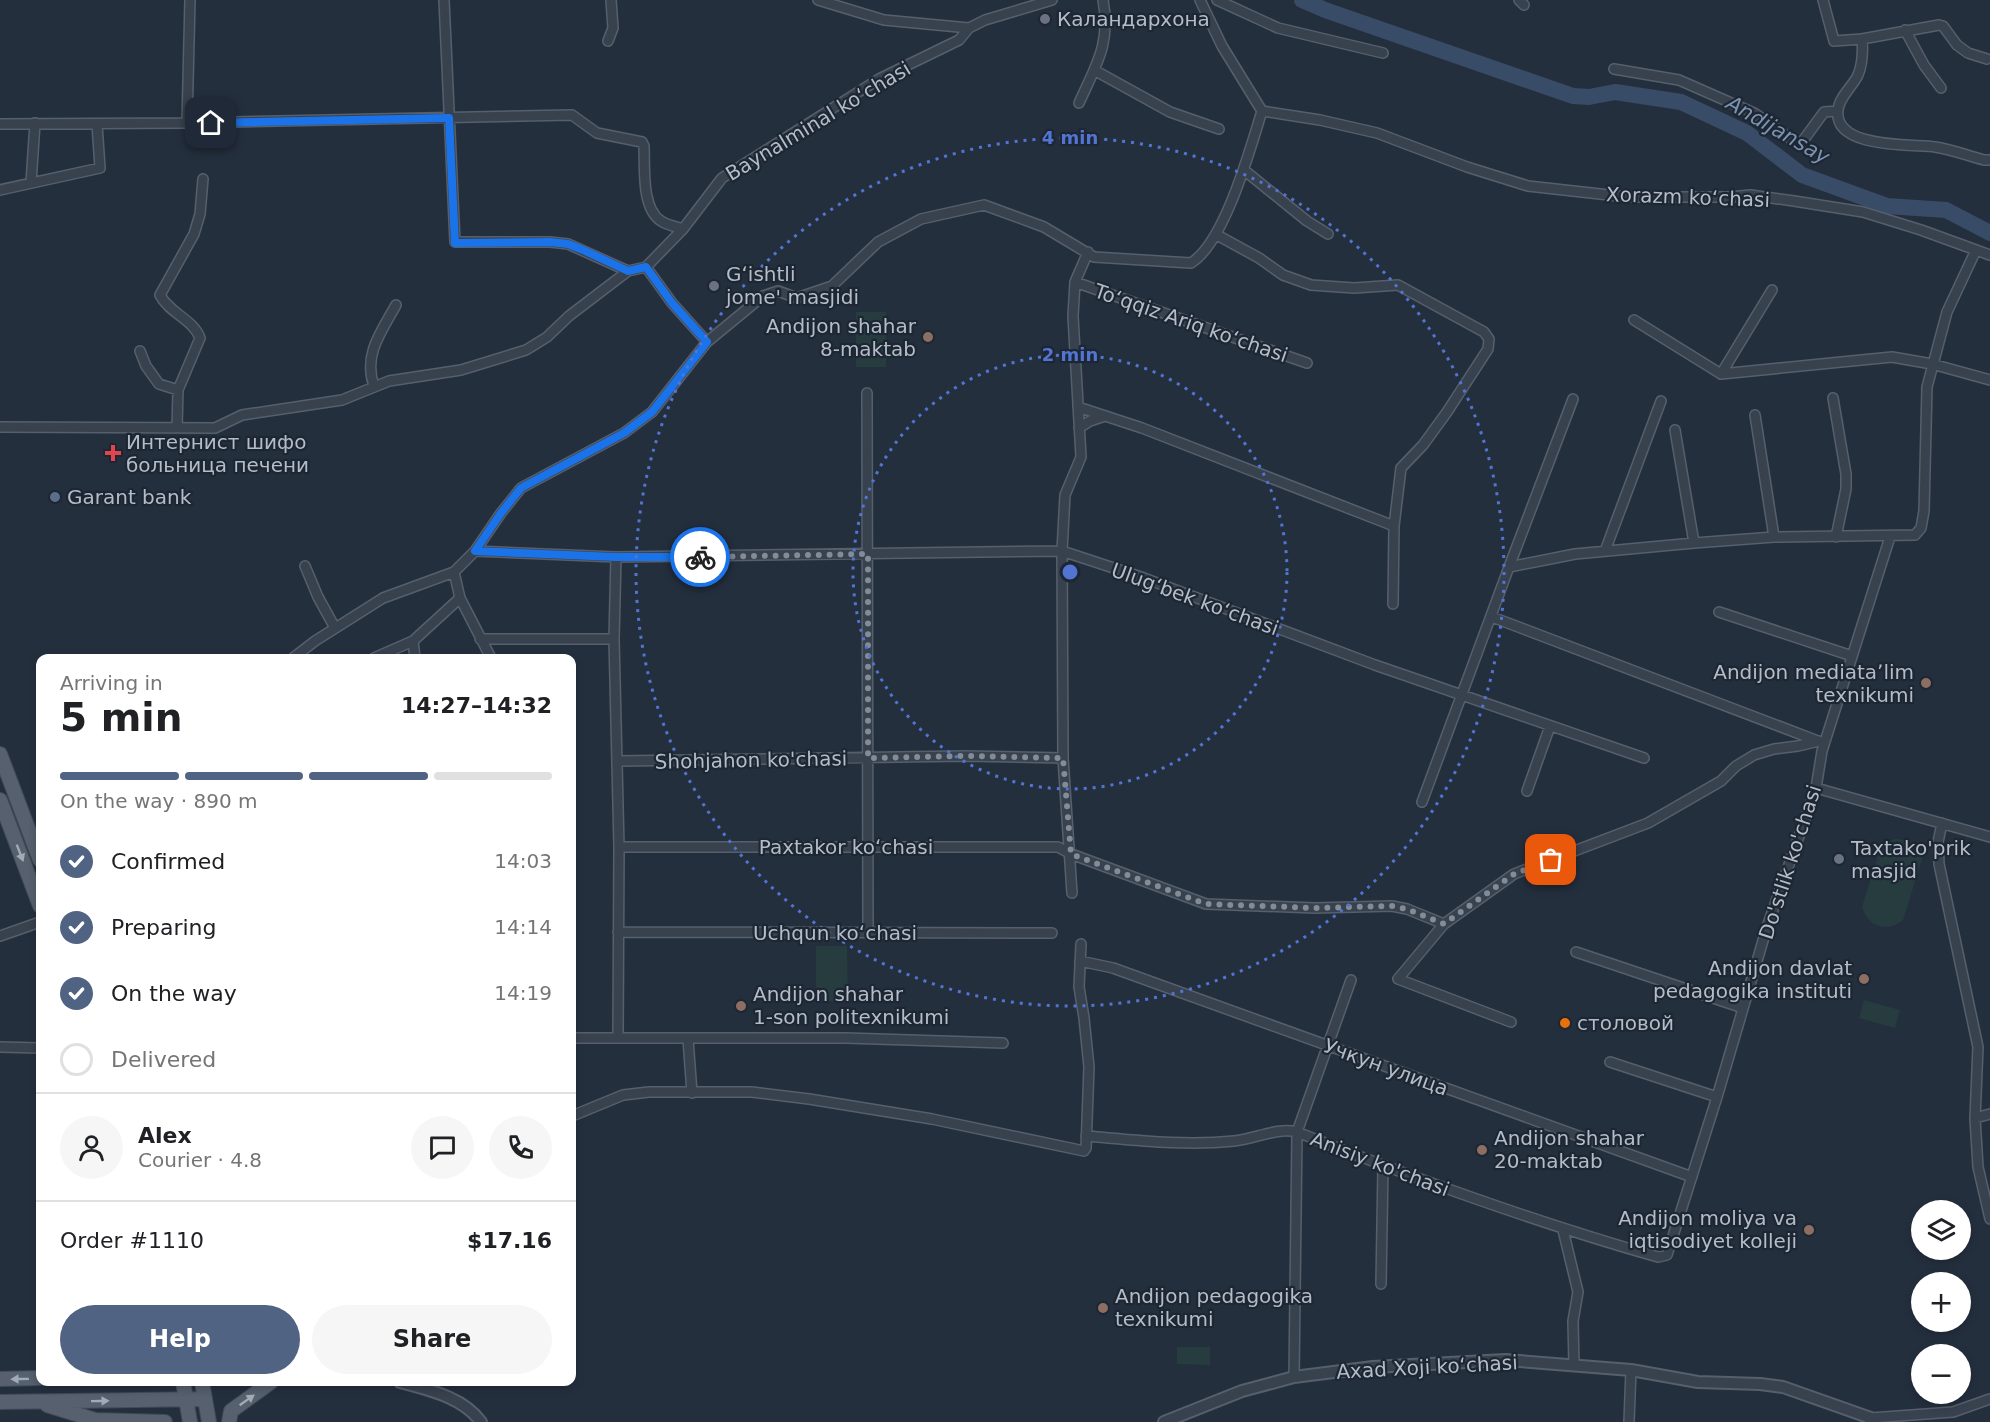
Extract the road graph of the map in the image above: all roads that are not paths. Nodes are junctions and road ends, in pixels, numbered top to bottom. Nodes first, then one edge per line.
1 (190, 0) edge
2 (444, 0) edge
3 (611, 0) edge
4 (818, 0) edge
5 (1103, 0) edge
6 (1200, 0) edge
7 (1218, 0) edge
8 (1823, 0) edge
9 (1047, 1) edge
10 (969, 28) junction
11 (1905, 30) junction
12 (1862, 39) junction
13 (608, 40) dead end
14 (1383, 53) dead end
15 (1987, 59) dead end
16 (1614, 69) dead end
17 (1094, 70) junction
18 (1941, 88) dead end
19 (1078, 103) dead end
20 (1262, 111) junction
21 (1838, 111) junction
22 (449, 118) junction
23 (35, 123) junction
24 (187, 123) junction
25 (0, 124) edge
26 (97, 124) junction
27 (1220, 129) dead end
28 (1990, 159) edge
29 (1244, 170) junction
30 (203, 180) dead end
31 (31, 183) junction
32 (0, 190) edge
33 (684, 229) junction
34 (1328, 234) dead end
35 (1217, 235) junction
36 (1976, 250) junction
37 (1088, 252) junction
38 (1990, 255) edge
39 (646, 267) junction
40 (628, 271) junction
41 (1075, 282) junction
42 (1772, 290) dead end
43 (396, 305) dead end
44 (1634, 320) dead end
45 (707, 342) junction
46 (140, 351) dead end
47 (1307, 363) dead end
48 (1932, 364) junction
49 (1721, 374) junction
50 (1990, 380) edge
51 (374, 386) junction
52 (178, 390) junction
53 (867, 393) dead end
54 (1833, 398) dead end
55 (1573, 399) dead end
56 (1661, 401) dead end
57 (1078, 407) junction
58 (1755, 415) dead end
59 (1105, 416) junction
60 (0, 427) edge
61 (177, 428) junction
62 (1079, 428) junction
63 (1675, 430) dead end
64 (1394, 526) junction
65 (1774, 537) junction
66 (1836, 537) junction
67 (1890, 537) junction
68 (1694, 543) junction
69 (475, 551) junction
70 (1062, 551) junction
71 (1605, 551) junction
72 (868, 554) junction
73 (616, 557) junction
74 (305, 566) dead end
75 (1509, 567) junction
76 (454, 572) junction
77 (460, 598) junction
78 (1393, 604) dead end
79 (1719, 612) dead end
80 (1492, 617) junction
81 (335, 628) junction
82 (480, 639) junction
83 (614, 639) junction
84 (414, 641) junction
85 (298, 654) edge
86 (383, 654) edge
87 (415, 654) edge
88 (489, 654) edge
89 (1852, 656) junction
90 (1461, 696) junction
91 (1550, 726) junction
92 (1822, 742) junction
93 (0, 754) edge
94 (868, 758) junction
95 (1063, 758) junction
96 (1644, 758) dead end
97 (618, 761) junction
98 (1816, 788) junction
99 (1527, 791) dead end
100 (0, 800) edge
101 (1422, 802) dead end
102 (1942, 823) junction
103 (1990, 837) edge
104 (619, 847) junction
105 (868, 847) junction
106 (36, 849) edge
107 (1071, 854) junction
108 (1072, 893) dead end
109 (36, 895) edge
110 (36, 923) edge
111 (1444, 924) junction
112 (618, 932) junction
113 (1052, 933) dead end
114 (868, 934) junction
115 (0, 936) edge
116 (1081, 944) dead end
117 (1576, 952) dead end
118 (1080, 961) junction
119 (1351, 980) dead end
120 (1743, 1008) junction
121 (1511, 1022) dead end
122 (576, 1038) edge
123 (618, 1038) junction
124 (688, 1039) junction
125 (1003, 1043) dead end
126 (0, 1047) edge
127 (1329, 1047) junction
128 (36, 1048) edge
129 (1610, 1062) dead end
130 (692, 1093) junction
131 (1717, 1097) junction
132 (576, 1114) edge
133 (1990, 1114) edge
134 (1975, 1118) junction
135 (1297, 1132) junction
136 (1086, 1136) junction
137 (1383, 1167) junction
138 (1692, 1177) junction
139 (1990, 1219) edge
140 (1563, 1230) junction
141 (1666, 1255) joint
142 (1381, 1284) dead end
143 (1574, 1365) junction
144 (1631, 1370) junction
145 (1294, 1377) junction
146 (36, 1378) edge
147 (0, 1379) edge
148 (192, 1386) edge
149 (265, 1386) edge
150 (415, 1386) edge
151 (1990, 1399) edge
152 (0, 1402) edge
153 (36, 1402) junction
154 (1871, 1421) edge
155 (165, 1422) edge
156 (190, 1422) edge
157 (209, 1422) edge
158 (229, 1422) edge
159 (481, 1422) edge
160 (1164, 1422) edge
161 (1629, 1422) edge

1 - 24 street
2 - 22 street
3 - 13 street
4 - 10 street
5 - 17 street
6 - 20 street
7 - 14 street
8 - 12 street
9 - 10 street, Baynalminal koʻchasi
10 - 33 street, Baynalminal koʻchasi
11 - 12 street
11 - 15 street
11 - 18 street
12 - 21 street
16 - 21 street
17 - 19 street
17 - 27 street
20 - 29 street
20 - 36 street, Xorazm koʻchasi
21 - 28 street
22 - 24 street
22 - 33 street
22 - 40 street
23 - 25 street
23 - 26 street
23 - 31 street
24 - 26 street
26 - 31 street
29 - 34 street
29 - 35 street
30 - 52 street
31 - 32 street
33 - 39 street, Baynalminal koʻchasi
35 - 37 street
35 - 64 street
36 - 38 street, Xorazm koʻchasi
36 - 48 street
37 - 41 street, Toʻqqiz Ariq koʻchasi
37 - 45 street
39 - 40 street
39 - 45 street
40 - 51 street
41 - 47 street, Toʻqqiz Ariq koʻchasi
41 - 57 street, Toʻqqiz Ariq koʻchasi
42 - 49 street
43 - 51 street
44 - 49 street
45 - 69 street
46 - 52 street
48 - 49 street
48 - 50 street
48 - 67 street
51 - 61 street
52 - 61 street
53 - 72 street
54 - 66 street
55 - 75 street
56 - 71 street
57 - 59 street
57 - 62 street, Toʻqqiz Ariq koʻchasi
58 - 65 street
59 - 62 street
59 - 64 street
60 - 61 street
62 - 70 street, Toʻqqiz Ariq koʻchasi
63 - 68 street
64 - 78 street
65 - 66 street
65 - 68 street
66 - 67 street
67 - 89 street, Do'stlik ko'chasi
68 - 71 street
69 - 73 street, Ulugʻbek koʻchasi
69 - 76 street
70 - 72 street, Ulugʻbek koʻchasi
70 - 90 street, Ulugʻbek koʻchasi
70 - 95 street, Toʻqqiz Ariq koʻchasi
71 - 75 street
72 - 73 street, Ulugʻbek koʻchasi
72 - 94 street
73 - 83 street
74 - 81 street
75 - 80 street
76 - 77 street
76 - 81 street
77 - 82 street
77 - 84 street
79 - 89 street
80 - 90 street
80 - 92 street
81 - 85 street
82 - 83 street
82 - 88 street
83 - 97 street
84 - 86 street
84 - 87 street
89 - 92 street, Do'stlik ko'chasi
90 - 91 street, Ulugʻbek koʻchasi
90 - 101 street
91 - 96 street, Ulugʻbek koʻchasi
91 - 99 street
92 - 98 street, Do'stlik ko'chasi
92 - 111 street
93 - 106 main road
94 - 95 street, Shohjahon ko'chasi
94 - 97 street, Shohjahon ko'chasi
94 - 105 street
95 - 107 street, Toʻqqiz Ariq koʻchasi
97 - 104 street
98 - 102 street
98 - 120 street, Do'stlik ko'chasi
100 -> 109 main road
102 - 103 street
102 - 134 street
104 - 105 street, Paxtakor koʻchasi
104 - 112 street
105 - 107 street, Paxtakor koʻchasi
105 - 114 street
107 - 108 street, Toʻqqiz Ariq koʻchasi
107 - 111 street, Paxtakor koʻchasi
110 - 115 street
111 - 121 street
112 - 114 street, Uchqun koʻchasi
112 - 123 street
113 - 114 street, Uchqun koʻchasi
116 - 118 street
117 - 120 street
118 - 127 street, Учкун улица
118 - 136 street
119 - 127 street
120 - 131 street, Do'stlik ko'chasi
122 - 123 street
123 - 124 street
124 - 125 street
124 - 130 street
126 - 128 street
127 - 135 street
127 - 138 street, Учкун улица
129 - 131 street
130 - 132 street
130 - 136 street
131 - 138 street, Do'stlik ko'chasi
133 - 134 street
134 - 139 street
135 - 136 street, Anisiy ko'chasi
135 - 137 street, Anisiy ko'chasi
135 - 145 street
137 - 140 street, Anisiy ko'chasi
137 - 142 street
138 - 141 street, Do'stlik ko'chasi
140 - 141 street, Anisiy ko'chasi
140 - 143 street
143 - 144 street, Axad Xoji koʻchasi
143 - 145 street, Axad Xoji koʻchasi
144 - 154 street, Axad Xoji koʻchasi
144 - 161 street
145 - 160 street, Axad Xoji koʻchasi
146 -> 147 main road
153 -> 148 main road
148 - 156 main road
148 - 157 main road
158 -> 149 main road
150 - 159 street
151 - 154 street
152 - 153 main road
153 - 155 main road

